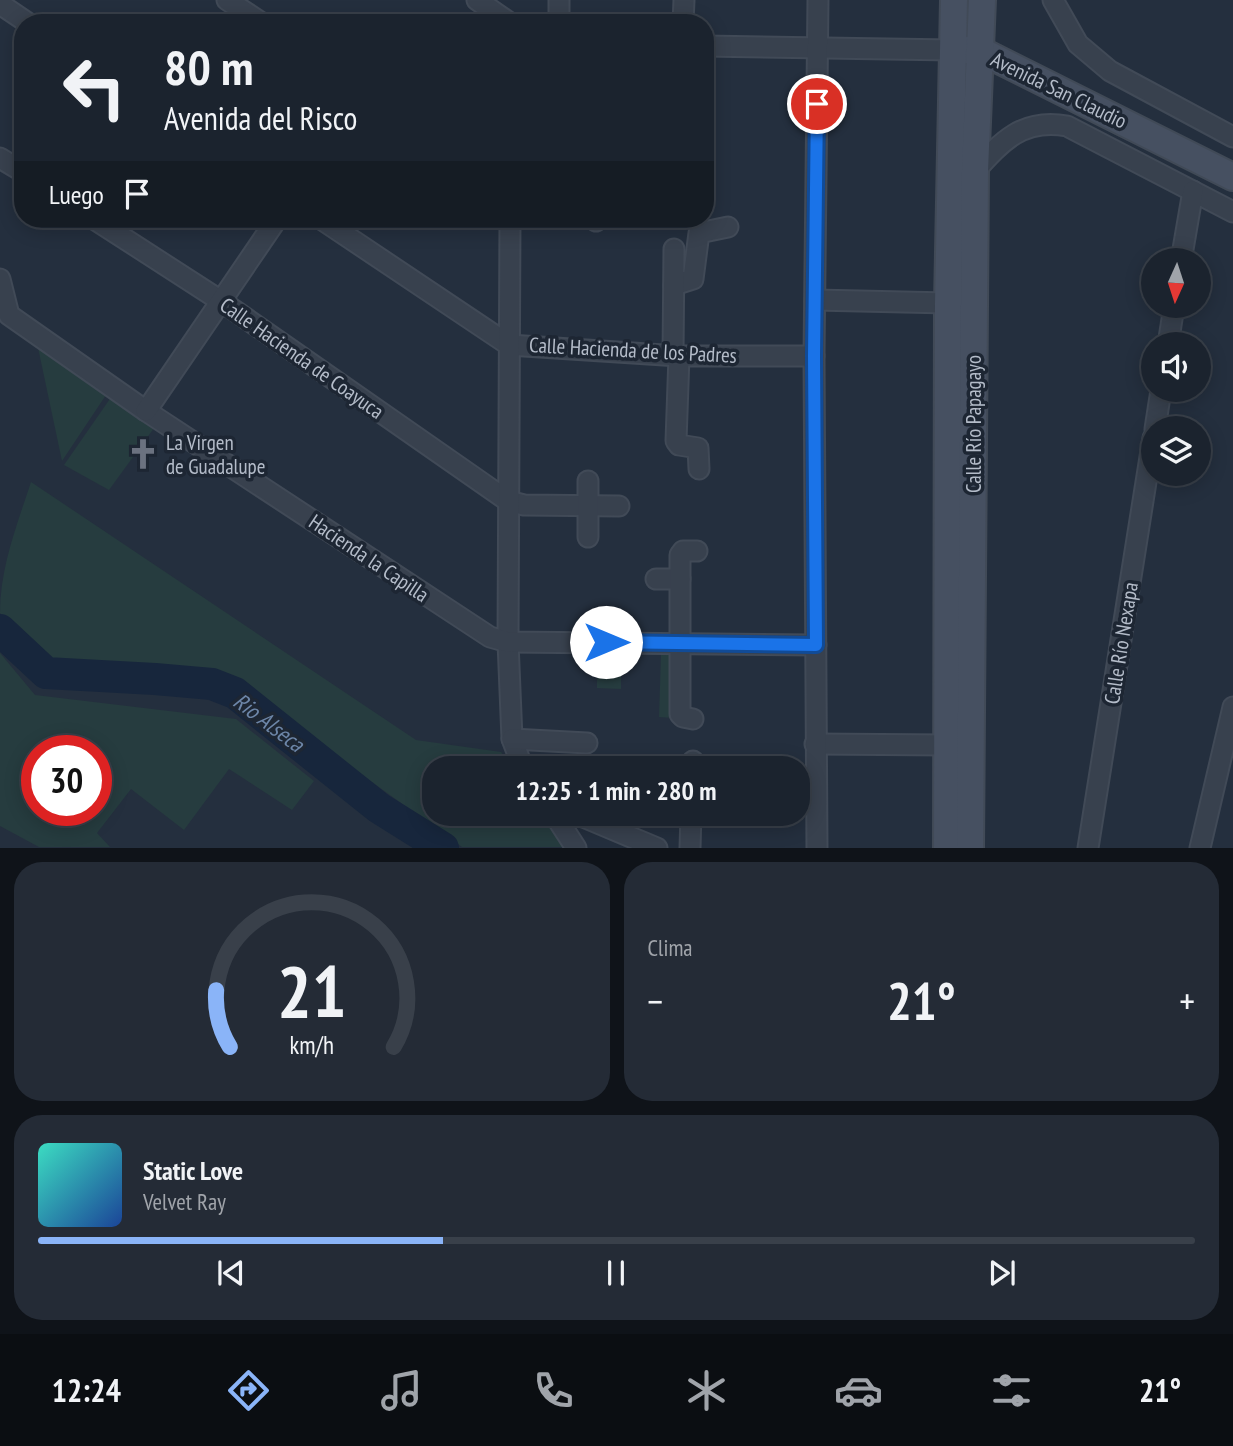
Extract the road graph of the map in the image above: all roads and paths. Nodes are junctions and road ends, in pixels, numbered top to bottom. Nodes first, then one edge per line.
1 (227, 0) edge
2 (477, 0) edge
3 (818, 0) edge
4 (954, 0) edge
5 (982, 0) edge
6 (1053, 0) edge
7 (0, 4) edge
8 (15, 14) edge
9 (248, 14) edge
10 (497, 14) edge
11 (714, 46) edge
12 (818, 48) junction
13 (952, 50) junction
14 (981, 51) junction
15 (1233, 137) edge
16 (1225, 168) edge
17 (975, 171) junction
18 (1193, 191) junction
19 (1233, 212) edge
20 (728, 227) dead end
21 (108, 228) edge
22 (271, 228) edge
23 (334, 228) edge
24 (510, 228) edge
25 (1183, 248) edge
26 (674, 249) dead end
27 (0, 279) edge
28 (674, 285) junction
29 (815, 300) junction
30 (220, 301) junction
31 (948, 303) junction
32 (509, 345) junction
33 (676, 356) junction
34 (814, 356) junction
35 (146, 411) junction
36 (699, 469) dead end
37 (588, 481) dead end
38 (1145, 486) edge
39 (508, 500) junction
40 (588, 506) junction
41 (619, 506) dead end
42 (588, 537) dead end
43 (697, 551) dead end
44 (656, 579) dead end
45 (680, 579) junction
46 (508, 642) junction
47 (680, 642) junction
48 (816, 645) junction
49 (1233, 707) edge
50 (687, 718) dead end
51 (512, 739) junction
52 (587, 743) dead end
53 (815, 744) junction
54 (947, 745) junction
55 (518, 756) edge
56 (562, 826) edge
57 (605, 826) edge
58 (691, 826) edge
59 (576, 848) edge
60 (657, 848) edge
61 (690, 848) edge
62 (817, 848) edge
63 (947, 848) edge
64 (970, 848) edge
65 (1088, 848) edge
66 (1200, 848) edge

1 - 9 street
2 - 10 street
3 - 12 street
4 - 13 main road, Calle Río Papagayo
5 - 14 main road, Calle Río Papagayo
6 - 15 street, Avenida San Claudio
7 - 8 street
11 - 12 street, Avenida San Claudio
12 - 13 street, Avenida San Claudio
12 - 29 street
13 - 14 main road, Avenida San Claudio
13 - 31 main road, Calle Río Papagayo
14 - 16 main road, Avenida San Claudio
14 - 17 main road, Calle Río Papagayo
17 - 18 street, Avenida San Claudio
17 - 64 main road, Calle Río Papagayo
18 - 19 street, Avenida San Claudio
18 - 25 street
20 - 28 street
21 - 30 street, Calle Hacienda de Coayuca
22 - 30 street
23 - 32 street, Calle Hacienda de los Padres
24 - 32 street
26 - 28 street
27 - 35 street, Hacienda la Capilla
28 - 33 street
29 - 31 street
29 - 34 street
30 - 35 street
30 - 39 street, Calle Hacienda de Coayuca
31 - 54 main road, Calle Río Papagayo
32 - 33 street, Calle Hacienda de los Padres
32 - 39 street
33 - 34 street, Calle Hacienda de los Padres
33 - 36 street
34 - 48 street
35 - 46 street, Hacienda la Capilla
37 - 40 street
38 - 65 street, Calle Río Nexapa
39 - 40 street
39 - 46 street
40 - 41 street
40 - 42 street
43 - 45 street
44 - 45 street
45 - 47 street
46 - 47 street, Hacienda la Capilla
46 - 51 street
47 - 48 street, Hacienda la Capilla
47 - 50 street
48 - 53 street
49 - 66 street
51 - 52 street
51 - 55 street
53 - 54 street
53 - 62 street
54 - 63 main road, Calle Río Papagayo
56 - 59 street
57 - 60 street
58 - 61 street

